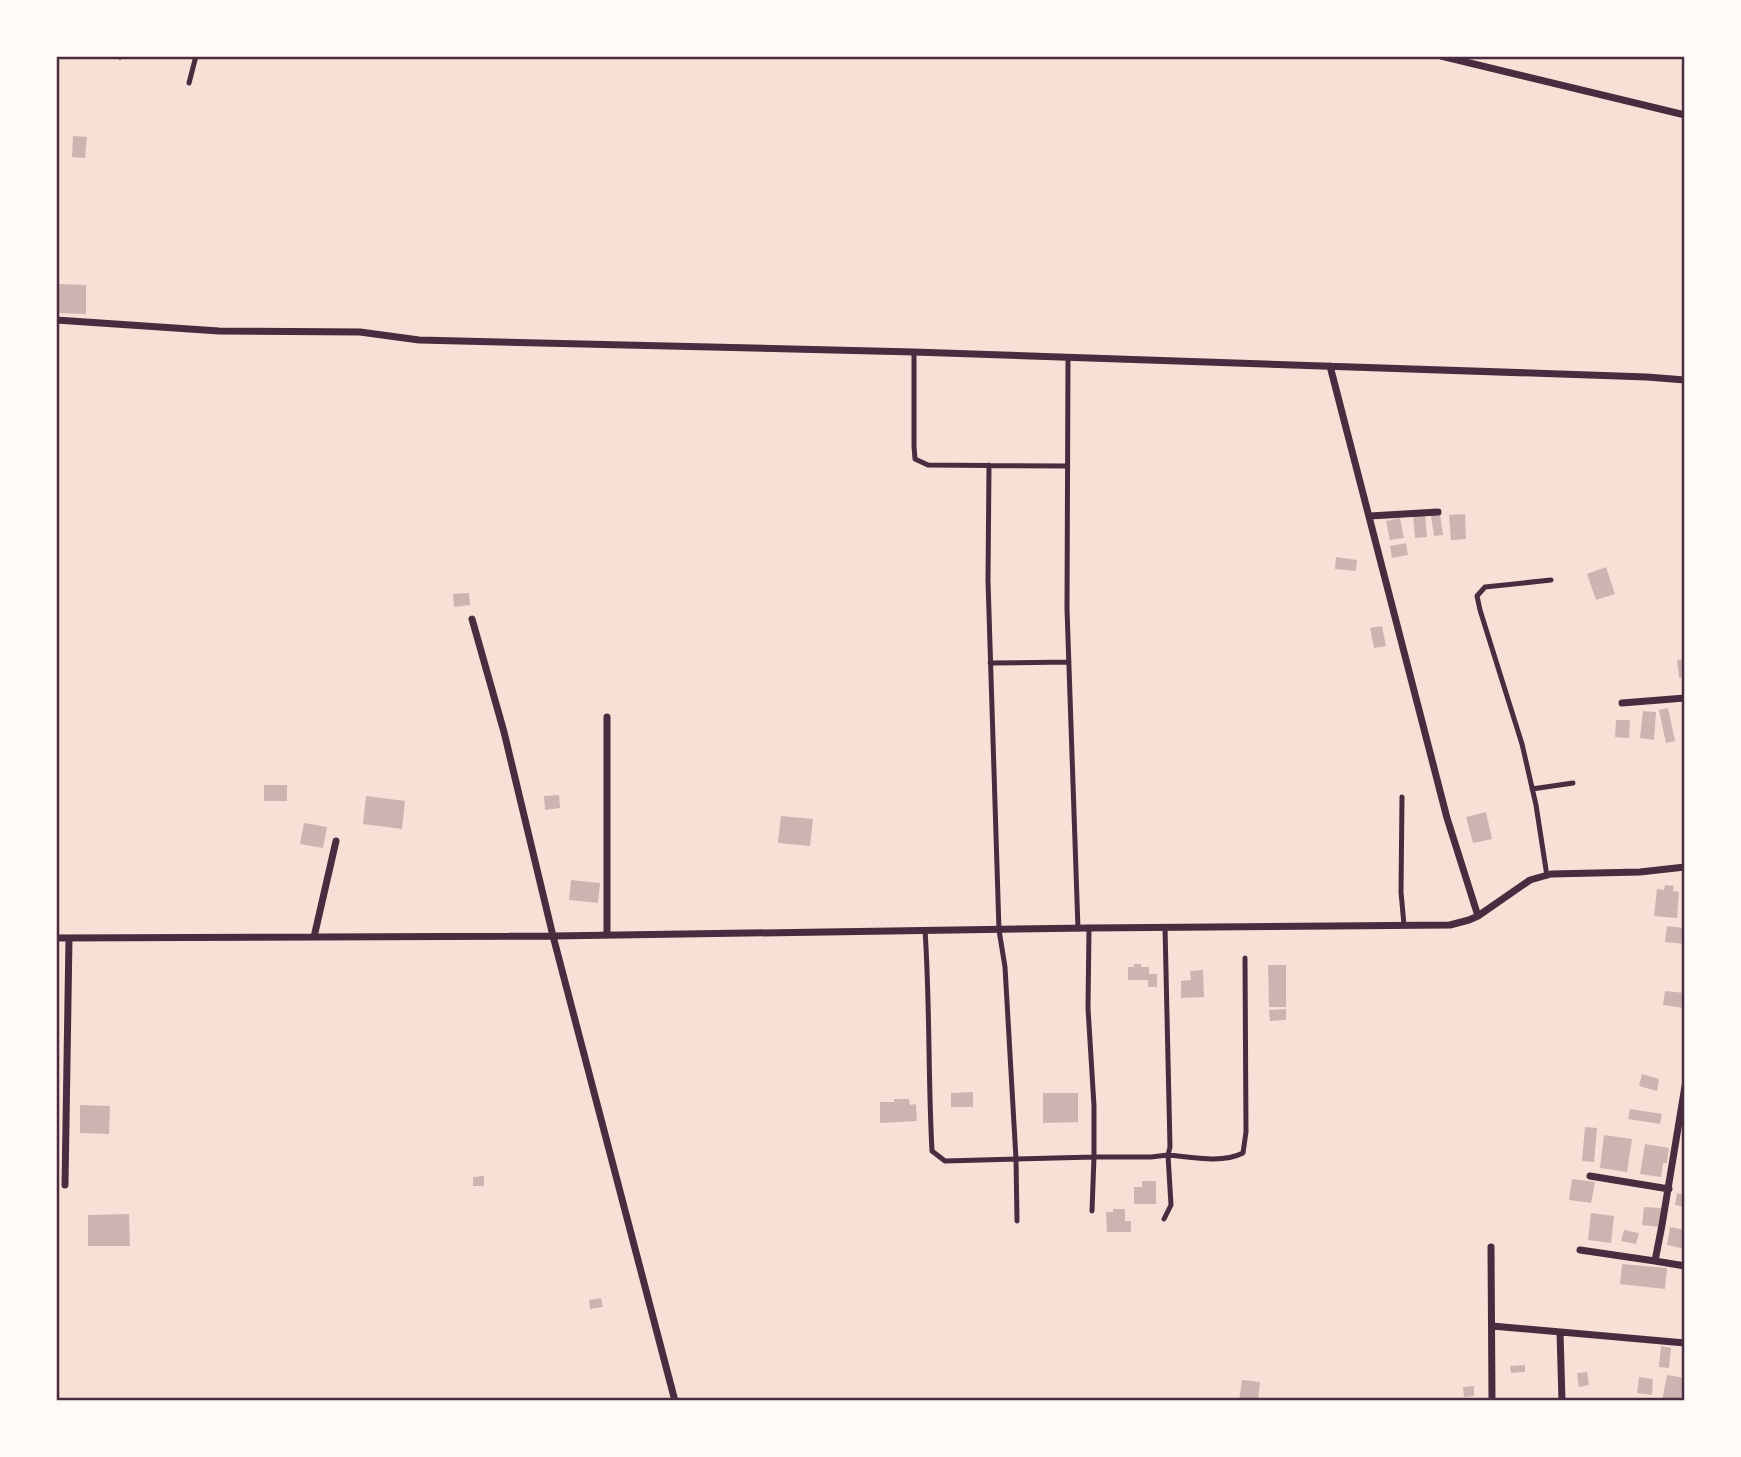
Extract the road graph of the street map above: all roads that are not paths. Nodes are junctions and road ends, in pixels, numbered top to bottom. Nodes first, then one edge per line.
1 (197, 56) edge
2 (1440, 56) edge
3 (189, 83) dead end
4 (1685, 115) edge
5 (56, 320) edge
6 (914, 352) junction
7 (1068, 357) junction
8 (1329, 366) junction
9 (1685, 380) edge
10 (989, 465) junction
11 (1067, 466) junction
12 (1438, 512) dead end
13 (1370, 516) junction
14 (1551, 580) dead end
15 (472, 619) dead end
16 (1069, 662) junction
17 (990, 663) junction
18 (1685, 698) edge
19 (1622, 703) dead end
20 (607, 717) dead end
21 (1573, 783) dead end
22 (1532, 789) junction
23 (1402, 797) dead end
24 (336, 841) dead end
25 (1685, 867) edge
26 (1548, 876) junction
27 (1478, 916) junction
28 (1404, 925) junction
29 (1089, 928) junction
30 (1165, 928) junction
31 (1078, 929) junction
32 (925, 930) junction
33 (999, 930) junction
34 (607, 935) junction
35 (553, 936) junction
36 (314, 937) junction
37 (56, 938) edge
38 (69, 938) junction
39 (1245, 958) dead end
40 (1685, 1086) edge
41 (66, 1108) junction
42 (56, 1109) edge
43 (1167, 1155) junction
44 (1094, 1157) junction
45 (1016, 1159) junction
46 (1590, 1176) dead end
47 (65, 1185) dead end
48 (1668, 1189) junction
49 (1092, 1211) dead end
50 (1164, 1219) dead end
51 (1017, 1221) dead end
52 (1491, 1247) dead end
53 (1580, 1250) dead end
54 (1654, 1261) junction
55 (1685, 1266) edge
56 (1492, 1326) junction
57 (1560, 1332) junction
58 (1685, 1343) edge
59 (674, 1401) edge
60 (1492, 1401) edge
61 (1562, 1401) edge

1 - 3 lane
2 - 4 street
5 - 6 street
6 - 7 street
6 - 10 lane
7 - 8 street
7 - 11 lane
8 - 9 street
8 - 13 street
10 - 11 lane
10 - 17 lane
11 - 16 lane
12 - 13 street
13 - 27 street
14 - 22 lane
15 - 35 street
16 - 17 lane
16 - 31 lane
17 - 33 lane
18 - 19 street
20 - 34 street
21 - 22 lane
22 - 26 lane
23 - 28 lane
24 - 36 street
25 - 26 street
26 - 27 street
27 - 28 street
28 - 30 street
29 - 30 street
29 - 31 street
29 - 44 lane
30 - 43 lane
31 - 33 street
32 - 33 street
32 - 34 street
32 - 45 lane
33 - 45 lane
34 - 35 street
35 - 36 street
35 - 59 street
36 - 38 street
37 - 38 street
38 - 41 street
39 - 43 lane
40 - 48 street
41 - 42 street
41 - 47 street
43 - 44 lane
43 - 50 lane
44 - 45 lane
44 - 49 lane
45 - 51 lane
46 - 48 street
48 - 54 street
52 - 56 street
53 - 54 street
54 - 55 street
56 - 57 street
56 - 60 street
57 - 58 street
57 - 61 street

